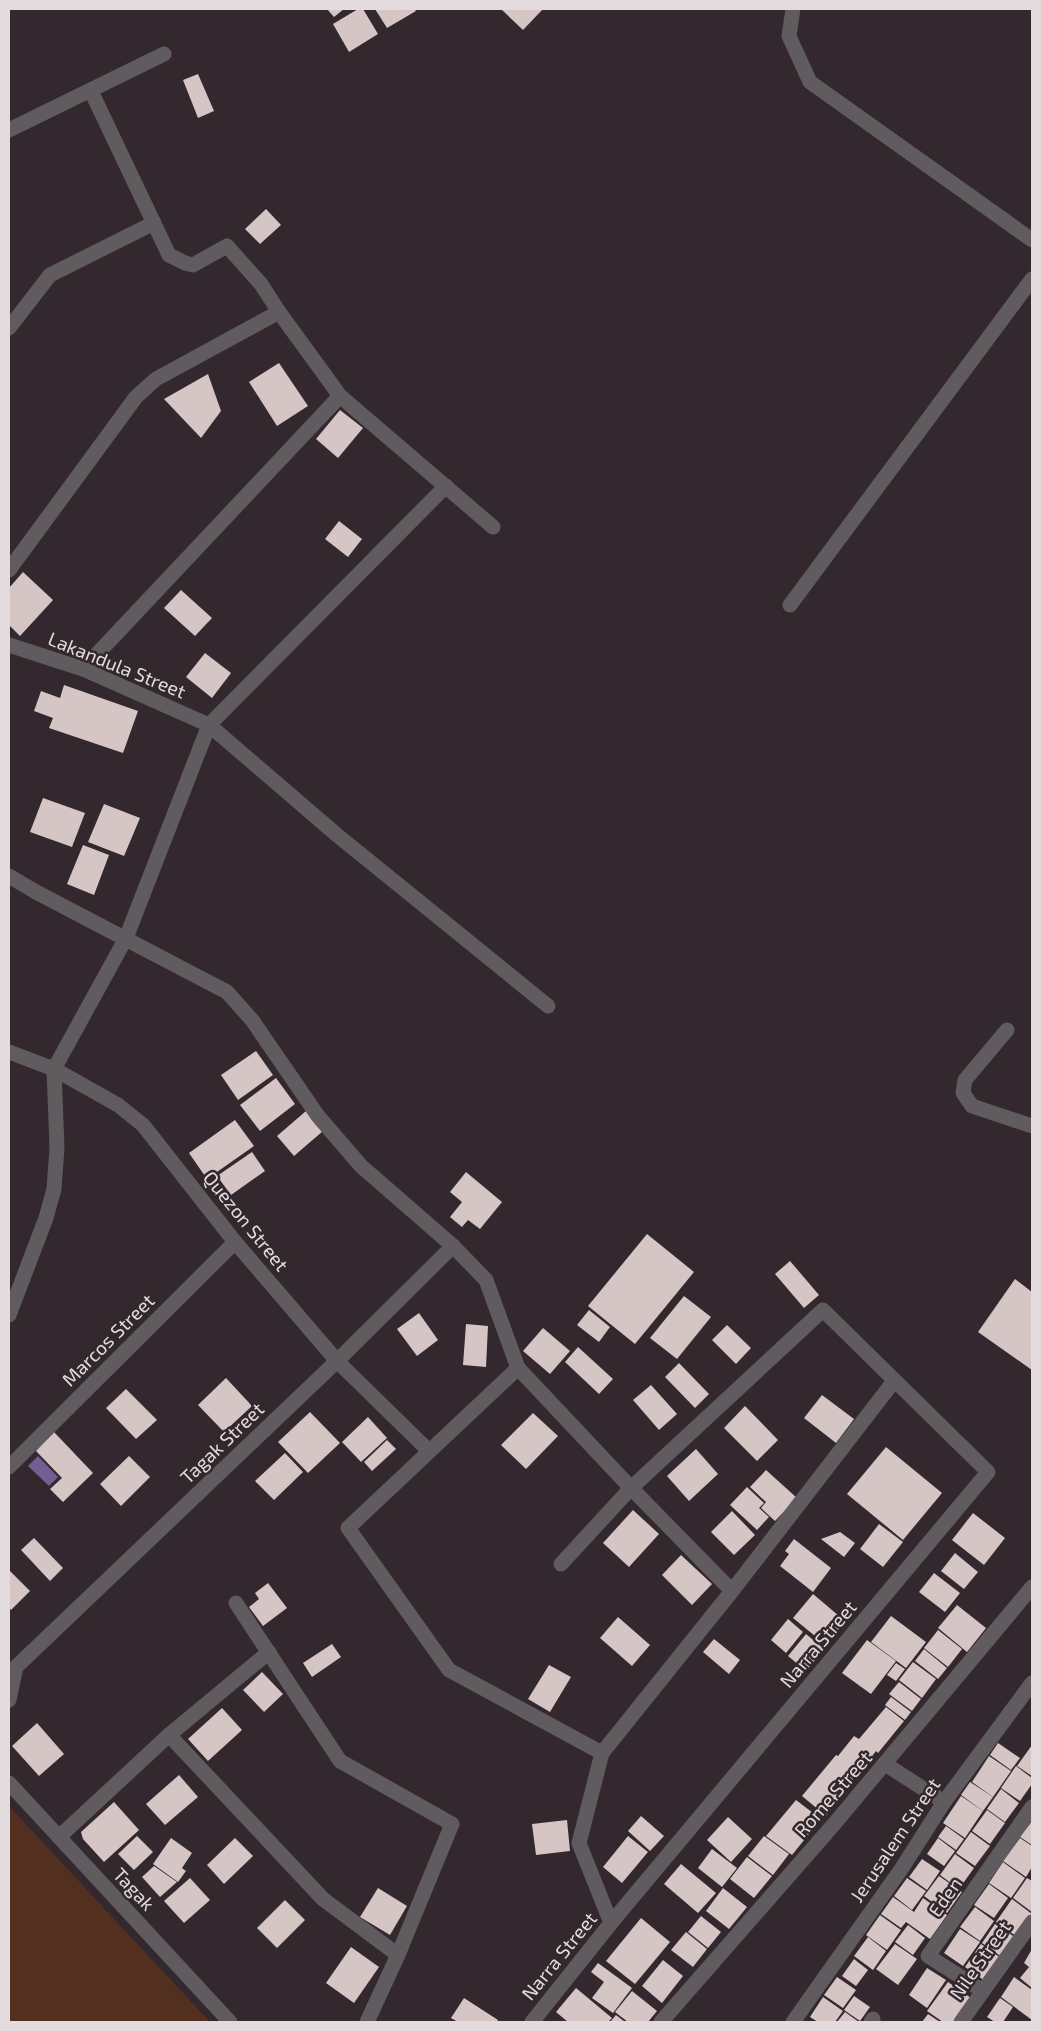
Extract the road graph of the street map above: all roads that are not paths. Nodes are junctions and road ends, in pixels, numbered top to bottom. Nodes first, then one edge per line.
1 (794, 9) edge
2 (164, 54) dead end
3 (91, 91) junction
4 (9, 130) edge
5 (154, 223) junction
6 (1032, 240) edge
7 (1032, 279) edge
8 (279, 312) junction
9 (9, 328) edge
10 (340, 396) junction
11 (446, 486) junction
12 (493, 527) dead end
13 (9, 570) edge
14 (790, 605) dead end
15 (9, 645) edge
16 (83, 668) junction
17 (209, 724) junction
18 (9, 876) edge
19 (126, 938) junction
20 (548, 1006) dead end
21 (1007, 1030) dead end
22 (9, 1052) edge
23 (54, 1069) junction
24 (1032, 1125) edge
25 (235, 1242) junction
26 (453, 1246) junction
27 (9, 1315) edge
28 (337, 1361) junction
29 (518, 1368) junction
30 (894, 1380) junction
31 (428, 1451) junction
32 (9, 1467) edge
33 (631, 1488) junction
34 (561, 1564) dead end
35 (1032, 1587) edge
36 (732, 1591) junction
37 (236, 1603) dead end
38 (269, 1652) junction
39 (12, 1663) edge
40 (1029, 1693) edge
41 (9, 1700) edge
42 (169, 1735) junction
43 (602, 1753) junction
44 (885, 1764) junction
45 (9, 1783) edge
46 (944, 1802) junction
47 (1032, 1807) edge
48 (59, 1837) junction
49 (1032, 1922) edge
50 (611, 1923) junction
51 (398, 1955) junction
52 (983, 1991) junction
53 (230, 2022) edge
54 (367, 2022) edge
55 (532, 2022) edge
56 (661, 2022) edge
57 (793, 2022) edge
58 (961, 2022) edge

1 - 6 street
2 - 3 street
3 - 4 street
3 - 5 street
5 - 8 street
5 - 9 street
7 - 14 street
8 - 10 street
8 - 13 street
10 - 11 street
10 - 16 street
11 - 12 street
11 - 17 street
15 - 16 street, Lakandula Street
16 - 17 street, Lakandula Street
17 - 19 street
17 - 20 street, Lakandula Street
18 - 19 street
19 - 23 street
19 - 26 street
21 - 24 street
22 - 23 street, Quezon Street
23 - 25 street, Quezon Street
23 - 27 street
25 - 28 street, Quezon Street
25 - 32 street, Marcos Street
26 - 28 street, Tagak Street
26 - 29 street
28 - 31 street, Quezon Street
28 - 39 street, Tagak Street
29 - 31 street
29 - 33 street
30 - 33 street, Narra Street
30 - 36 street
30 - 50 street, Narra Street
31 - 43 street
33 - 34 street
33 - 36 street
35 - 44 street, Rome Street
36 - 43 street
37 - 38 street
38 - 42 street
38 - 51 street
39 - 41 street
40 - 46 street, Jerusalem Street
42 - 48 street
42 - 51 street
43 - 50 street
44 - 46 street
44 - 56 street, Rome Street
45 - 48 street, Tagak
46 - 57 street, Jerusalem Street
47 - 52 street, Eden
48 - 53 street, Tagak
49 - 52 street, Nile Street
50 - 55 street, Narra Street
51 - 54 street
52 - 58 street, Nile Street

